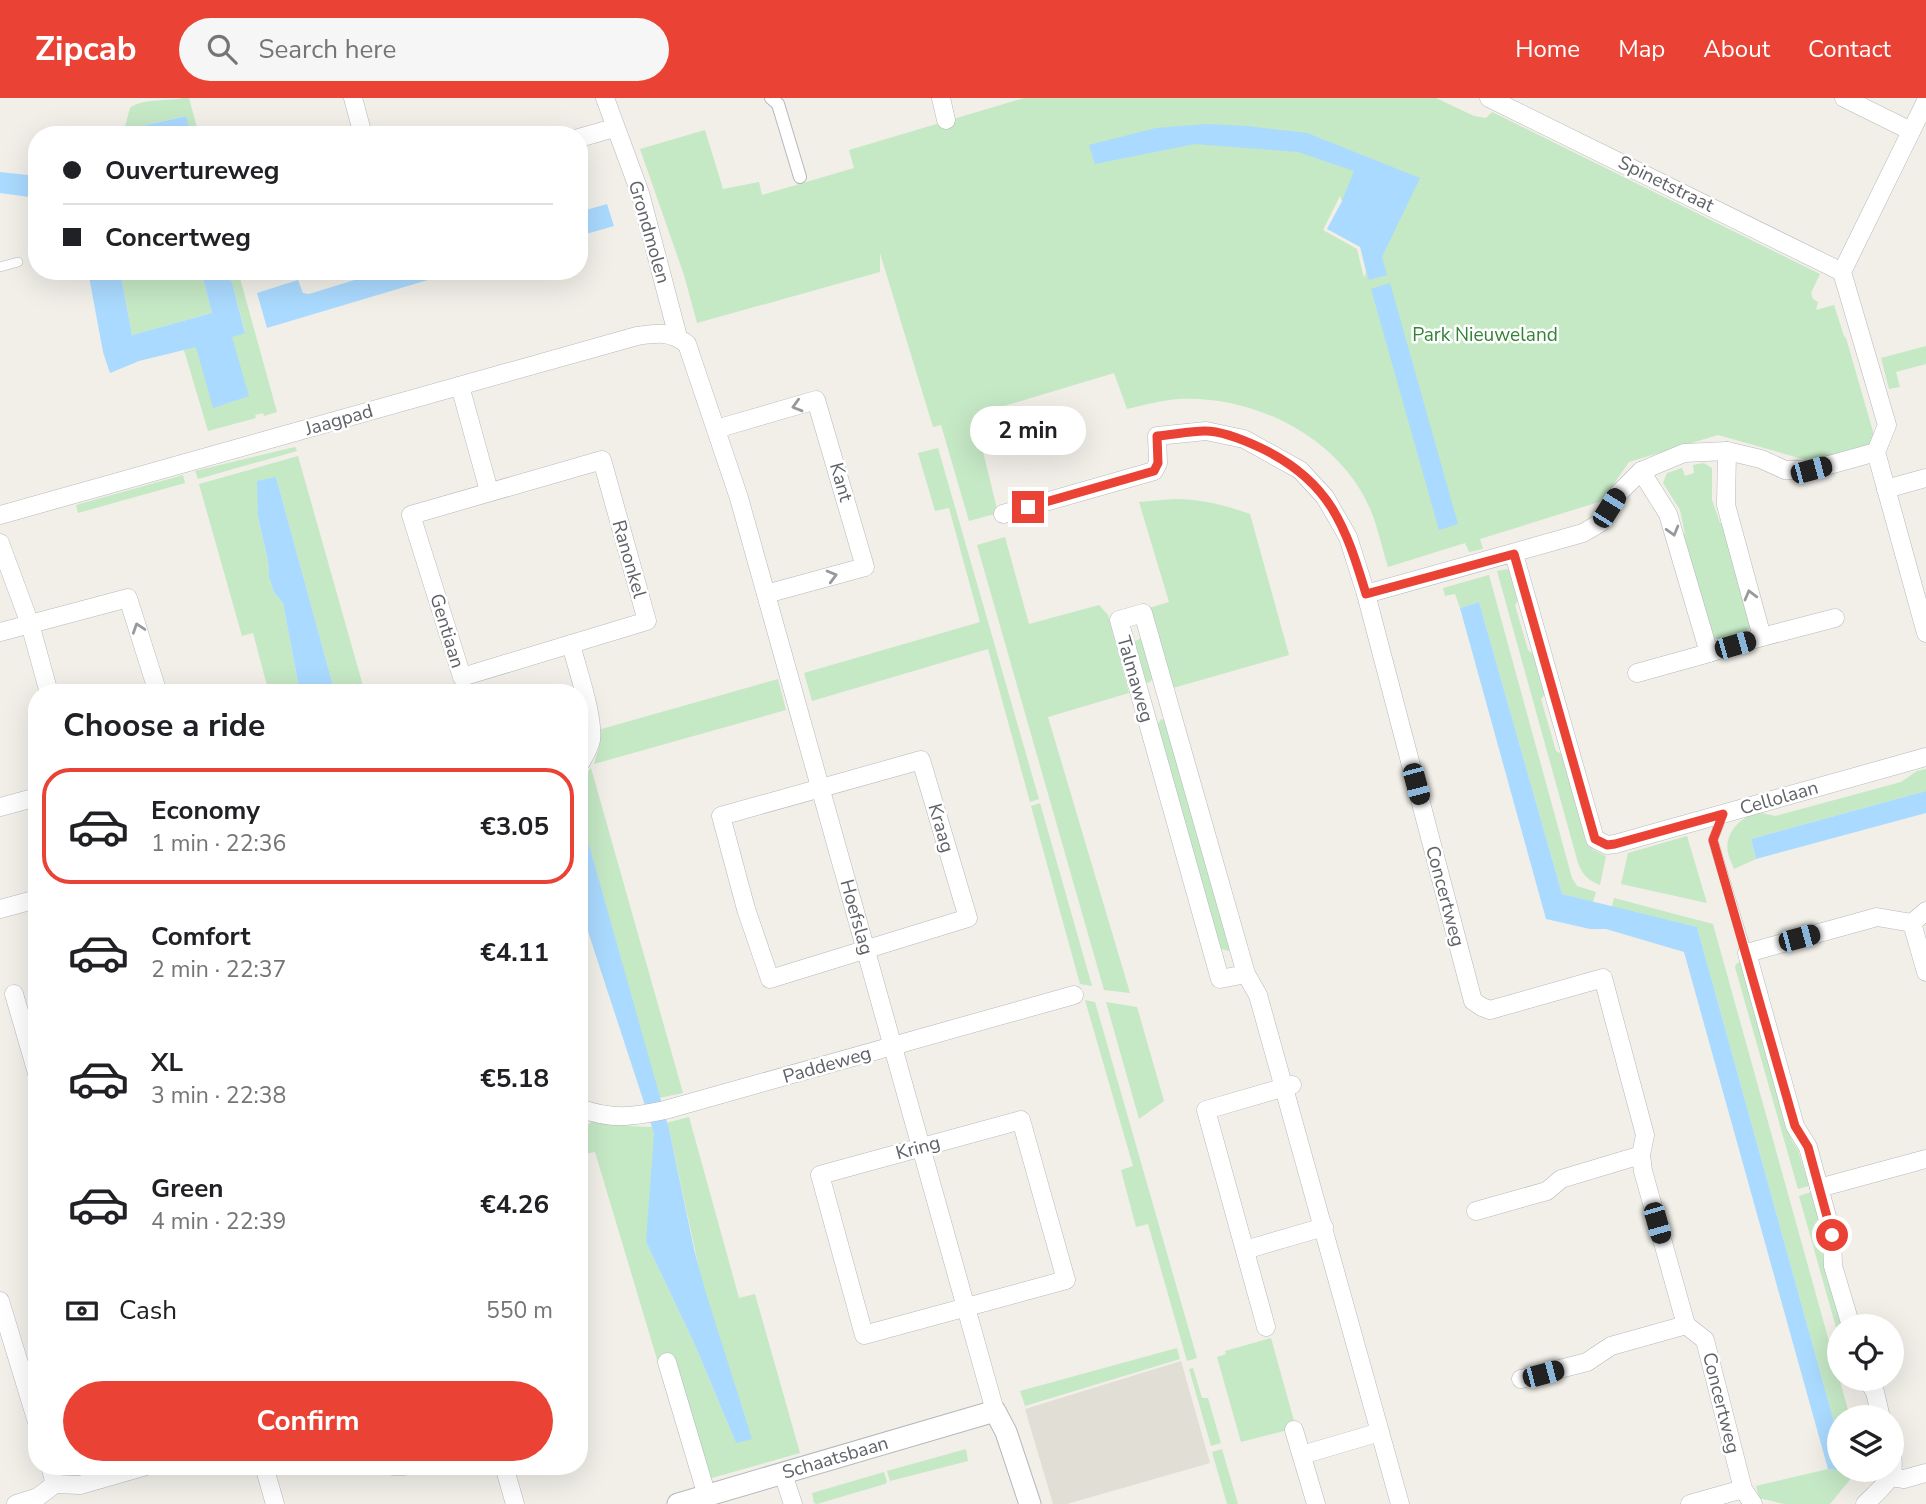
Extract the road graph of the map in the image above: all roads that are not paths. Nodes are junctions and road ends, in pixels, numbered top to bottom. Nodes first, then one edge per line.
1 (353, 98) edge
2 (605, 98) edge
3 (771, 98) edge
4 (941, 98) edge
5 (1489, 98) edge
6 (1844, 98) edge
7 (1926, 101) edge
8 (946, 120) dead end
9 (1918, 124) edge
10 (361, 126) edge
11 (614, 128) junction
12 (588, 135) edge
13 (800, 177) dead end
14 (18, 262) dead end
15 (0, 267) edge
16 (1842, 272) junction
17 (678, 337) junction
18 (460, 386) junction
19 (716, 429) junction
20 (1727, 452) junction
21 (1876, 453) junction
22 (1641, 471) junction
23 (1926, 478) edge
24 (1886, 489) junction
25 (489, 491) junction
26 (1003, 514) dead end
27 (0, 515) edge
28 (0, 543) edge
29 (1514, 554) junction
30 (766, 594) junction
31 (1366, 594) junction
32 (1835, 618) dead end
33 (30, 624) junction
34 (0, 632) edge
35 (1926, 633) edge
36 (1762, 637) junction
37 (571, 644) junction
38 (1709, 653) junction
39 (1637, 673) dead end
40 (47, 684) edge
41 (155, 684) edge
42 (581, 684) edge
43 (588, 710) edge
44 (588, 747) edge
45 (1926, 757) edge
46 (820, 787) junction
47 (28, 799) edge
48 (0, 807) edge
49 (1723, 814) junction
50 (28, 901) edge
51 (0, 909) edge
52 (1919, 917) edge
53 (866, 949) junction
54 (1747, 953) junction
55 (1926, 972) edge
56 (1246, 974) junction
57 (14, 994) dead end
58 (1074, 995) dead end
59 (28, 1042) edge
60 (893, 1046) junction
61 (1288, 1087) junction
62 (588, 1111) edge
63 (920, 1147) junction
64 (1642, 1155) junction
65 (1926, 1159) edge
66 (1819, 1188) junction
67 (1476, 1211) dead end
68 (1324, 1227) junction
69 (1245, 1250) junction
70 (0, 1301) edge
71 (967, 1307) junction
72 (1847, 1314) edge
73 (1686, 1325) junction
74 (1266, 1327) dead end
75 (667, 1362) dead end
76 (1521, 1380) dead end
77 (28, 1393) edge
78 (995, 1411) junction
79 (1294, 1430) dead end
80 (1380, 1432) junction
81 (1303, 1455) junction
82 (1926, 1473) edge
83 (783, 1474) junction
84 (53, 1475) edge
85 (115, 1475) edge
86 (267, 1475) edge
87 (507, 1475) edge
88 (1904, 1479) edge
89 (1886, 1482) edge
90 (1743, 1489) junction
91 (707, 1496) junction
92 (1709, 1502) edge
93 (16, 1504) edge
94 (275, 1504) edge
95 (515, 1504) edge
96 (678, 1504) edge
97 (793, 1504) edge
98 (1030, 1504) edge
99 (1316, 1504) edge
100 (1400, 1504) edge
101 (1690, 1504) edge
102 (1753, 1504) edge
103 (1865, 1504) edge

1 - 10 street
2 - 11 street, Grondmolen
3 - 13 street
4 - 8 street
5 - 16 street, Spinetstraat
6 - 9 street
7 - 9 street
9 - 16 street
11 - 12 street
11 - 17 street, Grondmolen
14 - 15 lane
16 - 21 street
17 - 18 street, Jaagpad
17 - 19 street, Hoefslag
18 - 25 street
18 - 27 street, Jaagpad
19 - 30 street, Hoefslag
30 -> 19 street, Kant
20 - 21 street
20 - 22 street
36 -> 20 street
21 - 24 street
22 - 29 street
22 -> 38 street
23 - 24 street
24 - 35 street
25 - 37 street, Ranonkel
25 - 37 street, Gentiaan
26 - 31 street, Concertweg
28 - 33 street
29 - 31 street
29 - 49 street, Cellolaan
30 - 46 street, Hoefslag
31 - 64 street, Concertweg
32 - 36 street
33 - 34 street
33 - 40 street
41 -> 33 street
36 - 38 street
37 - 42 street
38 - 39 street
43 - 44 street
45 - 49 street, Cellolaan
46 - 53 street, Hoefslag
46 - 53 street, Kraag
46 - 53 street, Kraag
47 - 48 street
49 - 54 lane
50 - 51 street
52 - 54 street
52 - 55 street
53 - 60 street, Hoefslag
54 - 66 street
56 - 56 street, Talmaweg
56 - 61 street, Talmaweg
57 - 59 street
58 - 60 street, Paddeweg
60 - 62 street, Paddeweg
60 - 63 street, Hoefslag
61 - 68 street, Talmaweg
61 - 69 street
63 - 71 street, Hoefslag
63 - 71 street, Kring
63 - 71 street, Kring
64 - 67 street
64 - 73 street, Concertweg
65 - 66 street
66 - 72 street
68 - 69 street
68 - 80 street, Talmaweg
69 - 74 street
70 - 77 street
71 - 78 street, Hoefslag
73 - 76 street
73 - 90 street, Concertweg
75 - 91 street
78 - 83 street, Schaatsbaan
78 - 98 street, Hoefslag
79 - 81 street
80 - 81 street
80 - 100 street, Talmaweg
81 - 99 street
82 - 88 street
83 - 91 street, Schaatsbaan
83 - 97 street
84 - 85 street
84 - 93 street
86 - 94 street
87 - 95 street
89 - 103 street
90 - 92 street
90 - 102 street, Concertweg
91 - 96 street, Schaatsbaan
92 - 101 street

